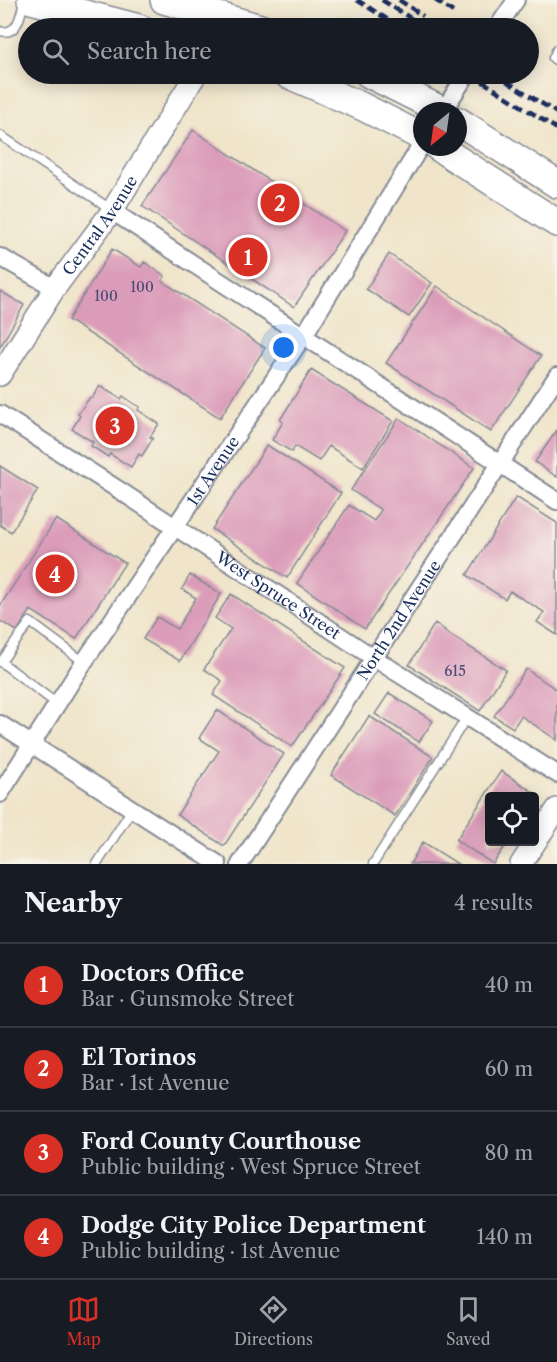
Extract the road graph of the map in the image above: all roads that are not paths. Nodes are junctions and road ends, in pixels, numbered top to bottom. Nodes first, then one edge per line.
1 (25, 0) edge
2 (31, 0) edge
3 (164, 0) edge
4 (516, 0) edge
5 (20, 18) edge
6 (100, 18) edge
7 (209, 18) edge
8 (504, 18) edge
9 (18, 24) edge
10 (0, 31) edge
11 (557, 49) edge
12 (557, 61) edge
13 (190, 84) edge
14 (310, 84) edge
15 (389, 84) edge
16 (460, 84) edge
17 (425, 102) edge
18 (449, 102) edge
19 (467, 127) edge
20 (413, 132) edge
21 (0, 135) edge
22 (415, 156) edge
23 (452, 156) edge
24 (557, 184) edge
25 (112, 211) junction
26 (557, 223) edge
27 (0, 257) edge
28 (55, 288) junction
29 (304, 335) junction
30 (0, 375) edge
31 (557, 376) edge
32 (0, 414) edge
33 (500, 464) junction
34 (557, 501) edge
35 (175, 528) junction
36 (374, 658) junction
37 (84, 662) junction
38 (57, 704) junction
39 (467, 717) junction
40 (0, 724) edge
41 (31, 744) junction
42 (557, 774) edge
43 (0, 794) edge
44 (132, 809) junction
45 (557, 809) edge
46 (97, 864) edge
47 (218, 864) edge
48 (240, 864) edge
49 (373, 864) edge
50 (521, 864) edge

1 - 5 lane
2 - 6 main road
3 - 7 main road
4 - 8 street
9 - 10 lane
11 - 12 lane
13 - 25 street, Central Avenue
14 - 20 main road
15 - 17 main road
16 - 18 street
19 - 24 main road
21 - 25 lane
22 - 29 street, 1st Avenue
23 - 26 main road
25 - 28 street, Central Avenue
25 - 29 street
27 - 28 street
28 - 30 street, Central Avenue
29 - 33 street
29 - 35 street, 1st Avenue
31 - 33 street, North 2nd Avenue
32 - 35 street, West Spruce Street
33 - 34 street
33 - 36 street, North 2nd Avenue
35 - 36 street, West Spruce Street
35 - 37 street, 1st Avenue
36 - 39 street, West Spruce Street
36 - 48 street, North 2nd Avenue
37 - 38 street, 1st Avenue
37 - 38 lane
38 - 41 street, 1st Avenue
39 - 42 street, West Spruce Street
39 - 49 lane
40 - 41 street
41 - 43 street, 1st Avenue
41 - 44 street
44 - 46 lane
44 - 47 street
45 - 50 street

